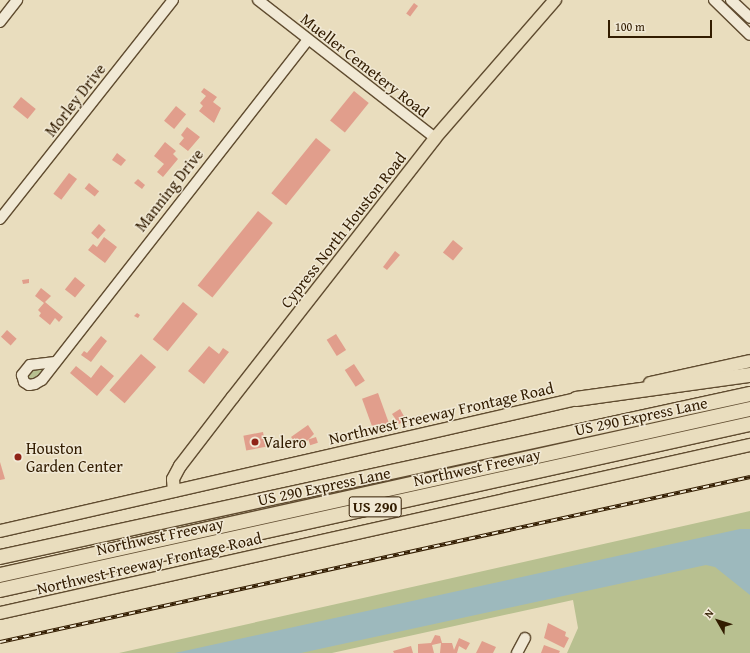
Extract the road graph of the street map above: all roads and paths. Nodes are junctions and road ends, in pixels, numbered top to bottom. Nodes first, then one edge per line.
1 (17, 0) edge
2 (173, 0) edge
3 (258, 0) edge
4 (555, 0) edge
5 (714, 0) edge
6 (731, 0) edge
7 (750, 18) edge
8 (0, 22) edge
9 (750, 34) edge
10 (308, 39) junction
11 (435, 138) junction
12 (0, 219) edge
13 (750, 361) edge
14 (55, 362) dead end
15 (750, 375) edge
16 (750, 394) edge
17 (576, 399) junction
18 (750, 410) edge
19 (750, 424) edge
20 (750, 445) edge
21 (174, 490) junction
22 (0, 532) edge
23 (0, 557) edge
24 (0, 575) edge
25 (0, 590) edge
26 (0, 614) edge
27 (525, 638) dead end
28 (517, 653) edge

1 - 8 street
2 - 12 street, Morley Drive
3 - 10 street, Mueller Cemetery Road
4 - 11 main road, Cypress North Houston Road
5 - 9 street
6 - 7 street
10 - 11 street, Mueller Cemetery Road
10 - 14 street, Manning Drive
11 - 21 main road, Cypress North Houston Road
13 - 17 main road, Northwest Freeway Frontage Road
15 - 17 highway
16 - 23 highway, Northwest Freeway / US 290
17 - 21 main road, Northwest Freeway Frontage Road
18 - 24 highway, US 290 Express Lane
19 - 25 highway, Northwest Freeway / US 290
20 - 26 main road, Northwest Freeway Frontage Road
21 - 22 main road, Northwest Freeway Frontage Road
27 - 28 street

